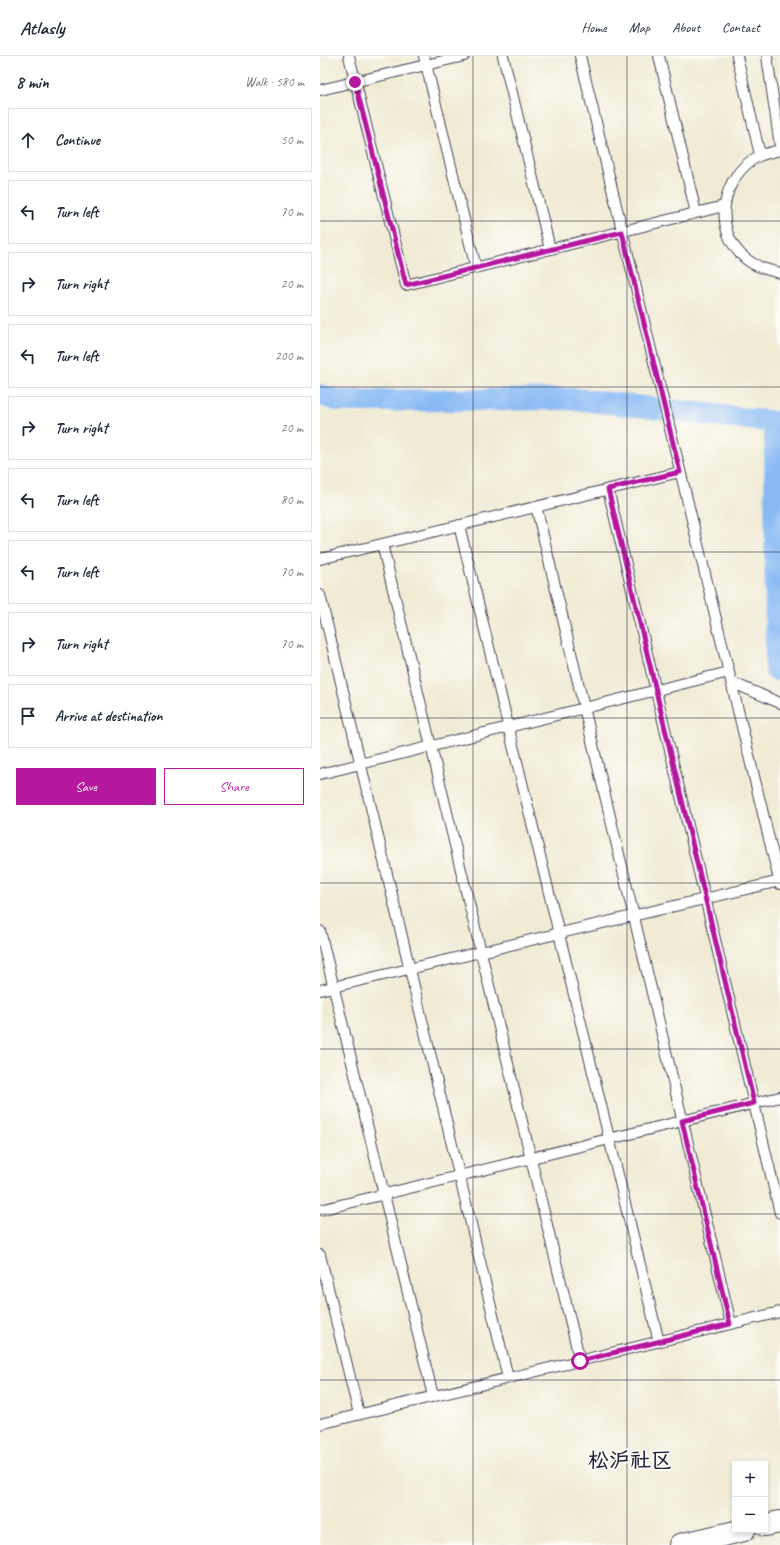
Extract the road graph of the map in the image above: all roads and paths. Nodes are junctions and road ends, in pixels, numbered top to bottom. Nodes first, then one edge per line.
1 (349, 56) edge
2 (464, 56) edge
3 (503, 56) edge
4 (580, 56) edge
5 (658, 56) edge
6 (737, 56) edge
7 (766, 56) edge
8 (425, 60) edge
9 (355, 82) junction
10 (320, 90) edge
11 (780, 146) edge
12 (780, 150) edge
13 (760, 155) junction
14 (724, 206) junction
15 (696, 213) junction
16 (622, 232) junction
17 (550, 249) junction
18 (476, 268) junction
19 (780, 273) edge
20 (680, 472) junction
21 (608, 489) junction
22 (536, 506) junction
23 (459, 526) junction
24 (382, 544) junction
25 (320, 559) edge
26 (320, 595) edge
27 (730, 677) junction
28 (656, 691) junction
29 (780, 703) edge
30 (584, 708) junction
31 (508, 727) junction
32 (431, 747) junction
33 (360, 764) junction
34 (320, 774) edge
35 (780, 882) edge
36 (706, 898) junction
37 (633, 916) junction
38 (320, 931) edge
39 (559, 933) junction
40 (481, 952) junction
41 (409, 969) junction
42 (334, 987) junction
43 (320, 990) edge
44 (780, 1097) edge
45 (754, 1103) junction
46 (682, 1121) junction
47 (609, 1139) junction
48 (531, 1158) junction
49 (459, 1176) junction
50 (384, 1194) junction
51 (320, 1210) edge
52 (780, 1213) edge
53 (320, 1255) edge
54 (780, 1312) edge
55 (730, 1324) junction
56 (659, 1342) junction
57 (580, 1361) junction
58 (508, 1378) junction
59 (433, 1396) junction
60 (359, 1414) junction
61 (320, 1424) edge
62 (780, 1522) edge
63 (768, 1524) edge
64 (732, 1533) edge
65 (680, 1545) edge

1 - 9 lane
2 - 8 lane
3 - 17 lane
4 - 16 lane
5 - 15 lane
6 - 13 lane
7 - 11 lane
8 - 9 lane
8 - 18 lane
9 - 10 lane
9 - 18 lane
12 - 13 lane
13 - 14 lane
14 - 15 lane
14 - 19 lane
15 - 16 lane
16 - 17 lane
16 - 20 lane
17 - 18 lane
20 - 21 lane
20 - 27 lane
21 - 22 lane
21 - 28 lane
22 - 23 lane
22 - 30 lane
23 - 24 lane
23 - 31 lane
24 - 25 lane
24 - 32 lane
26 - 33 lane
27 - 28 lane
27 - 29 lane
27 - 35 lane
28 - 30 lane
28 - 36 lane
30 - 31 lane
30 - 37 lane
31 - 32 lane
31 - 39 lane
32 - 33 lane
32 - 40 lane
33 - 34 lane
33 - 41 lane
35 - 36 lane
36 - 37 lane
36 - 45 lane
37 - 39 lane
37 - 46 lane
38 - 42 lane
39 - 40 lane
39 - 47 lane
40 - 41 lane
40 - 48 lane
41 - 42 lane
41 - 49 lane
42 - 43 lane
42 - 50 lane
44 - 45 lane
45 - 46 lane
45 - 52 lane
46 - 47 lane
46 - 55 lane
47 - 48 lane
47 - 56 lane
48 - 49 lane
48 - 57 lane
49 - 50 lane
49 - 58 lane
50 - 51 lane
50 - 59 lane
53 - 60 lane
54 - 55 lane
55 - 56 lane
56 - 57 lane
57 - 58 lane
58 - 59 lane
59 - 60 lane
60 - 61 lane
62 - 63 main road
64 - 65 main road

